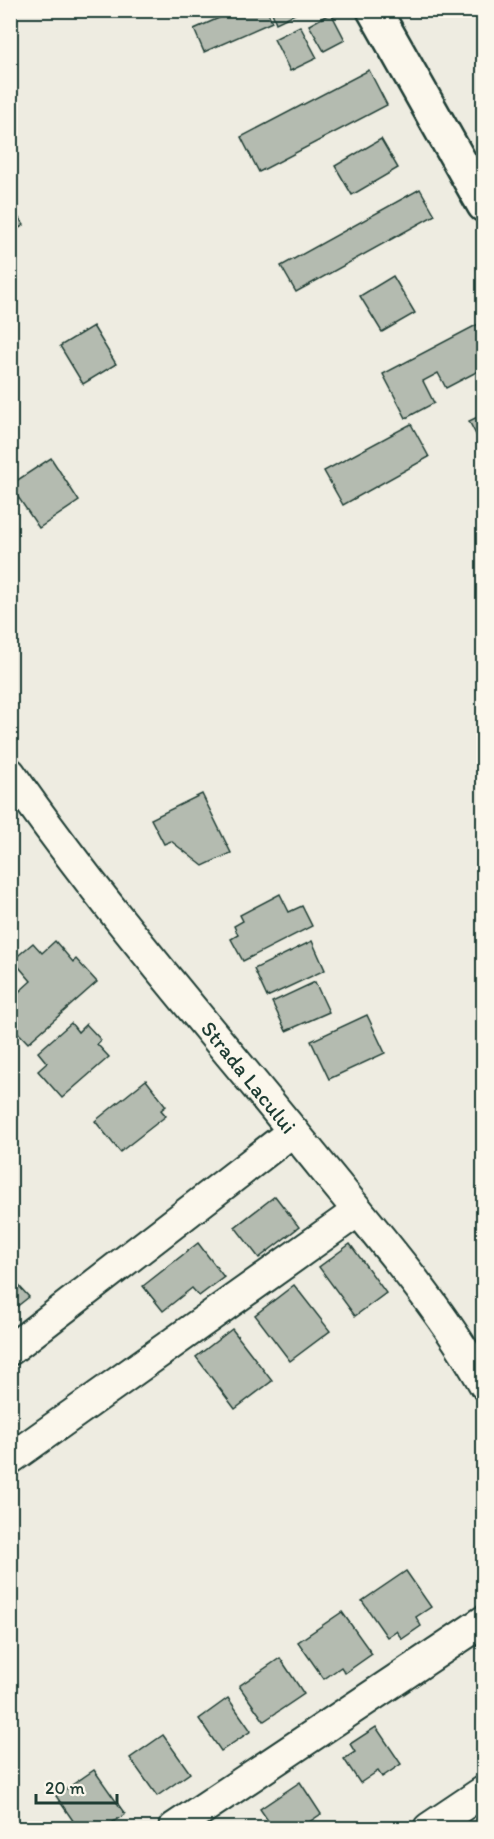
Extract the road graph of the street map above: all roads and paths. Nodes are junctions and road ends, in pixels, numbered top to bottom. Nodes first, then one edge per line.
1 (374, 10) edge
2 (483, 205) edge
3 (10, 773) edge
4 (293, 1131) junction
5 (358, 1211) junction
6 (10, 1350) edge
7 (483, 1384) edge
8 (10, 1459) edge
9 (483, 1620) edge
10 (483, 1791) edge
11 (174, 1828) edge
12 (429, 1828) edge

1 - 2 main road
3 - 4 street, Strada Lacului
4 - 5 street, Strada Lacului
4 - 6 street
5 - 7 street, Strada Lacului
5 - 8 street
9 - 11 street
10 - 12 street

